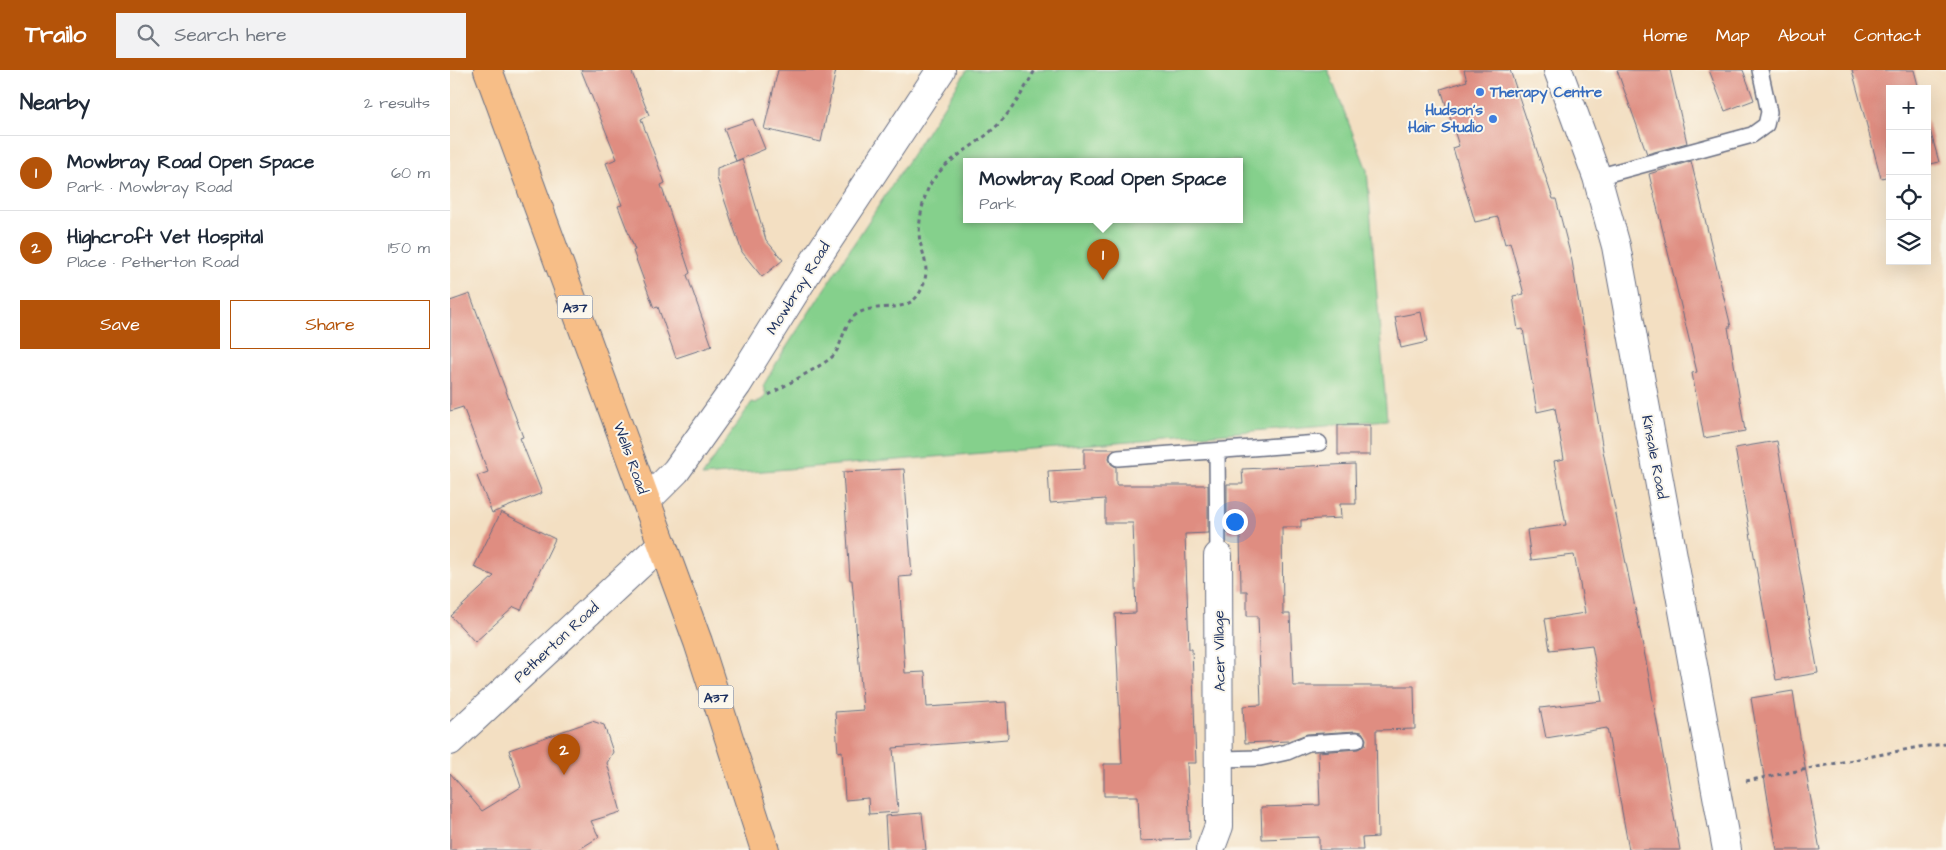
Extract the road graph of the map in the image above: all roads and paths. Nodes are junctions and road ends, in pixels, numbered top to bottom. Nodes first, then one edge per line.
1 (488, 70) edge
2 (941, 70) edge
3 (1035, 70) edge
4 (1558, 70) edge
5 (1760, 70) edge
6 (1597, 177) junction
7 (737, 385) junction
8 (1319, 443) dead end
9 (1217, 451) junction
10 (1118, 458) dead end
11 (646, 500) junction
12 (662, 544) junction
13 (1218, 556) joint
14 (1357, 740) dead end
15 (450, 741) edge
16 (1946, 744) edge
17 (1221, 759) junction
18 (1716, 783) junction
19 (765, 850) edge
20 (1210, 850) edge
21 (1727, 850) edge

1 - 11 highway, Wells Road / A37
2 - 7 street, Mowbray Road
3 - 7 path
4 - 6 street, Kinsale Road
5 - 6 lane
6 - 18 street, Kinsale Road
7 - 11 street, Mowbray Road
8 - 9 lane
9 - 10 lane
9 - 13 lane, Acer Village
11 - 12 highway, Wells Road / A37
12 - 15 street, Petherton Road
12 - 19 highway, Wells Road / A37
13 - 17 street, Acer Village
14 - 17 lane
16 - 18 path
17 - 20 street, Acer Village
18 - 21 street, Kinsale Road

